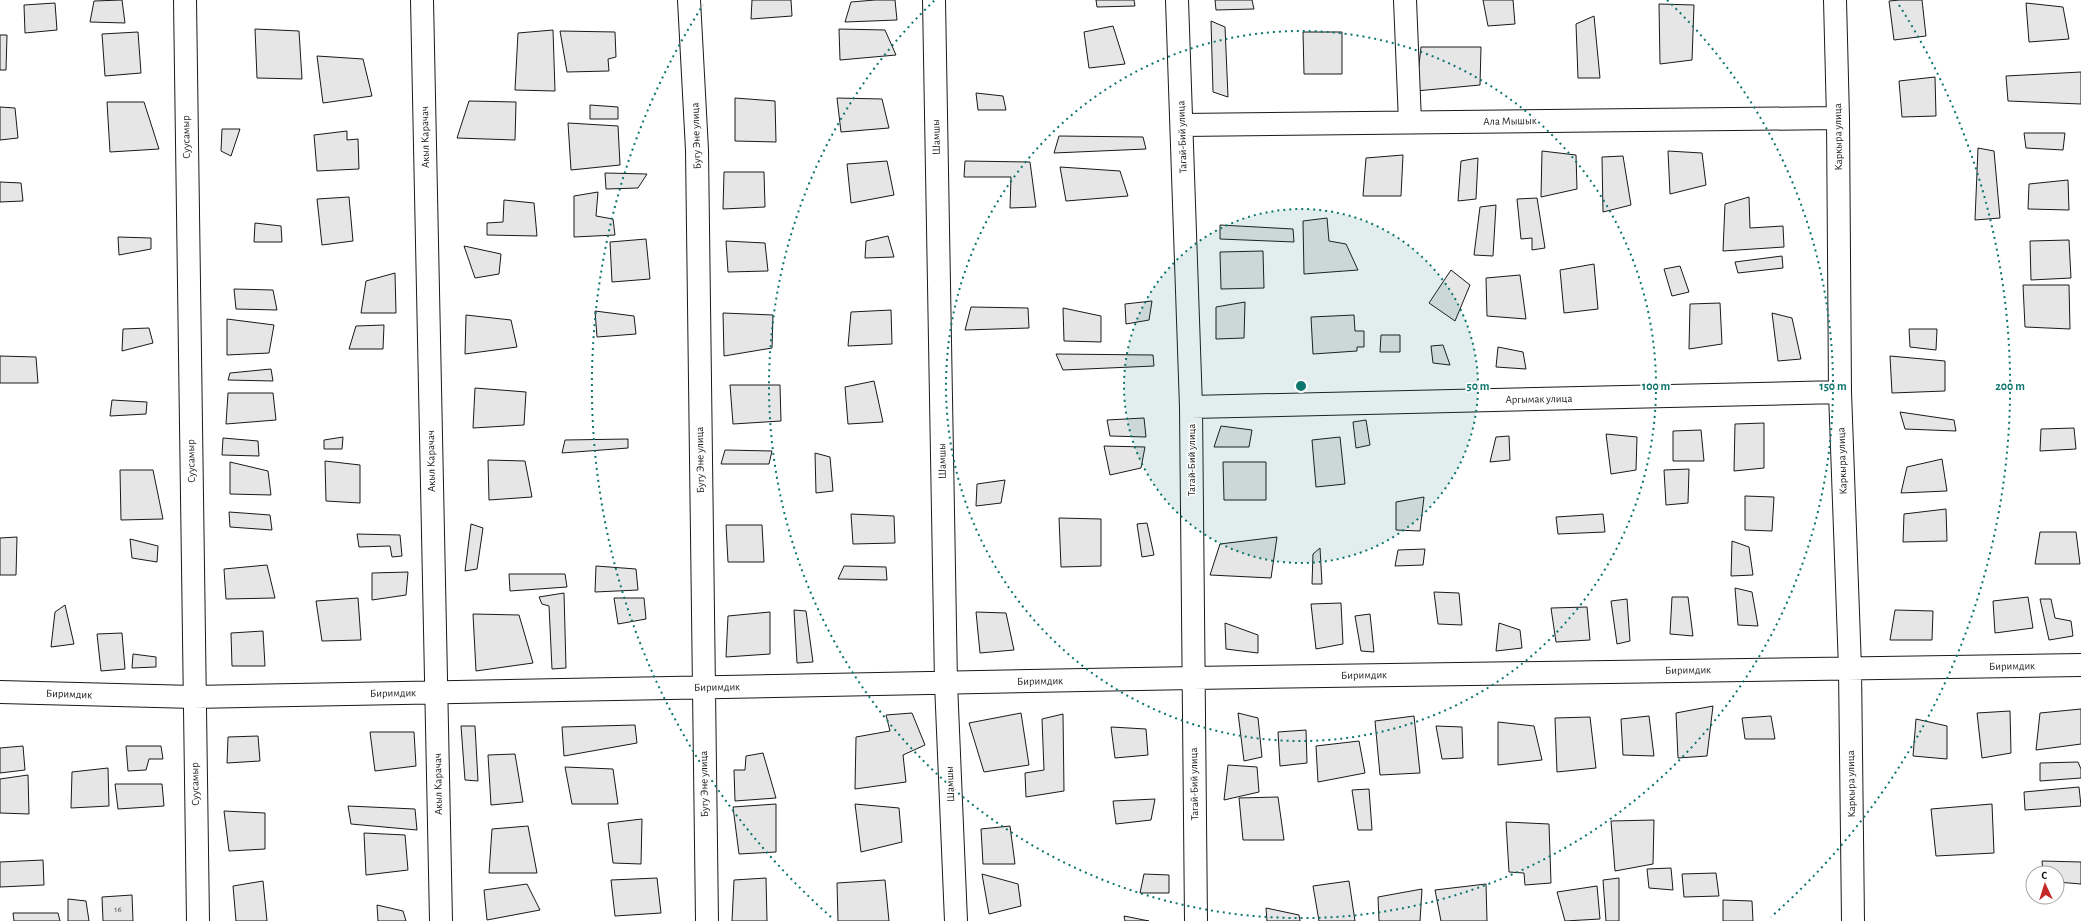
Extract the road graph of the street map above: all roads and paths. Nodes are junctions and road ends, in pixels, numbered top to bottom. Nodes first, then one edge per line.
1 (185, 0) edge
2 (422, 0) edge
3 (689, 0) edge
4 (934, 0) edge
5 (1177, 0) edge
6 (1405, 0) edge
7 (1835, 0) edge
8 (1838, 118) junction
9 (1410, 122) junction
10 (1182, 125) junction
11 (1840, 392) junction
12 (1191, 407) junction
13 (2081, 665) edge
14 (1850, 668) junction
15 (1193, 678) junction
16 (946, 683) junction
17 (703, 687) junction
18 (0, 692) edge
19 (436, 692) junction
20 (194, 697) junction
21 (198, 921) edge
22 (441, 921) edge
23 (707, 921) edge
24 (956, 921) edge
25 (1196, 921) edge
26 (1853, 921) edge

1 - 20 street, Суусамыр
2 - 19 street, Акыл Карачач
3 - 17 street, Бугу Эне улица
4 - 16 street, Шамшы
5 - 10 street, Тагай-Бий улица
6 - 9 street
7 - 8 street, Каркыра улица
8 - 9 street, Ала Мышык
8 - 11 street, Каркыра улица
9 - 10 street, Ала Мышык
10 - 12 street, Тагай-Бий улица
11 - 12 street, Аргымак улица
11 - 14 street, Каркыра улица
12 - 15 street, Тагай-Бий улица
13 - 14 street, Биримдик
14 - 15 street, Биримдик
14 - 26 street, Каркыра улица
15 - 16 street, Биримдик
15 - 25 street, Тагай-Бий улица
16 - 17 street, Биримдик
16 - 24 street, Шамшы
17 - 19 street, Биримдик
17 - 23 street, Бугу Эне улица
18 - 20 street, Биримдик
19 - 20 street, Биримдик
19 - 22 street, Акыл Карачач
20 - 21 street, Суусамыр

